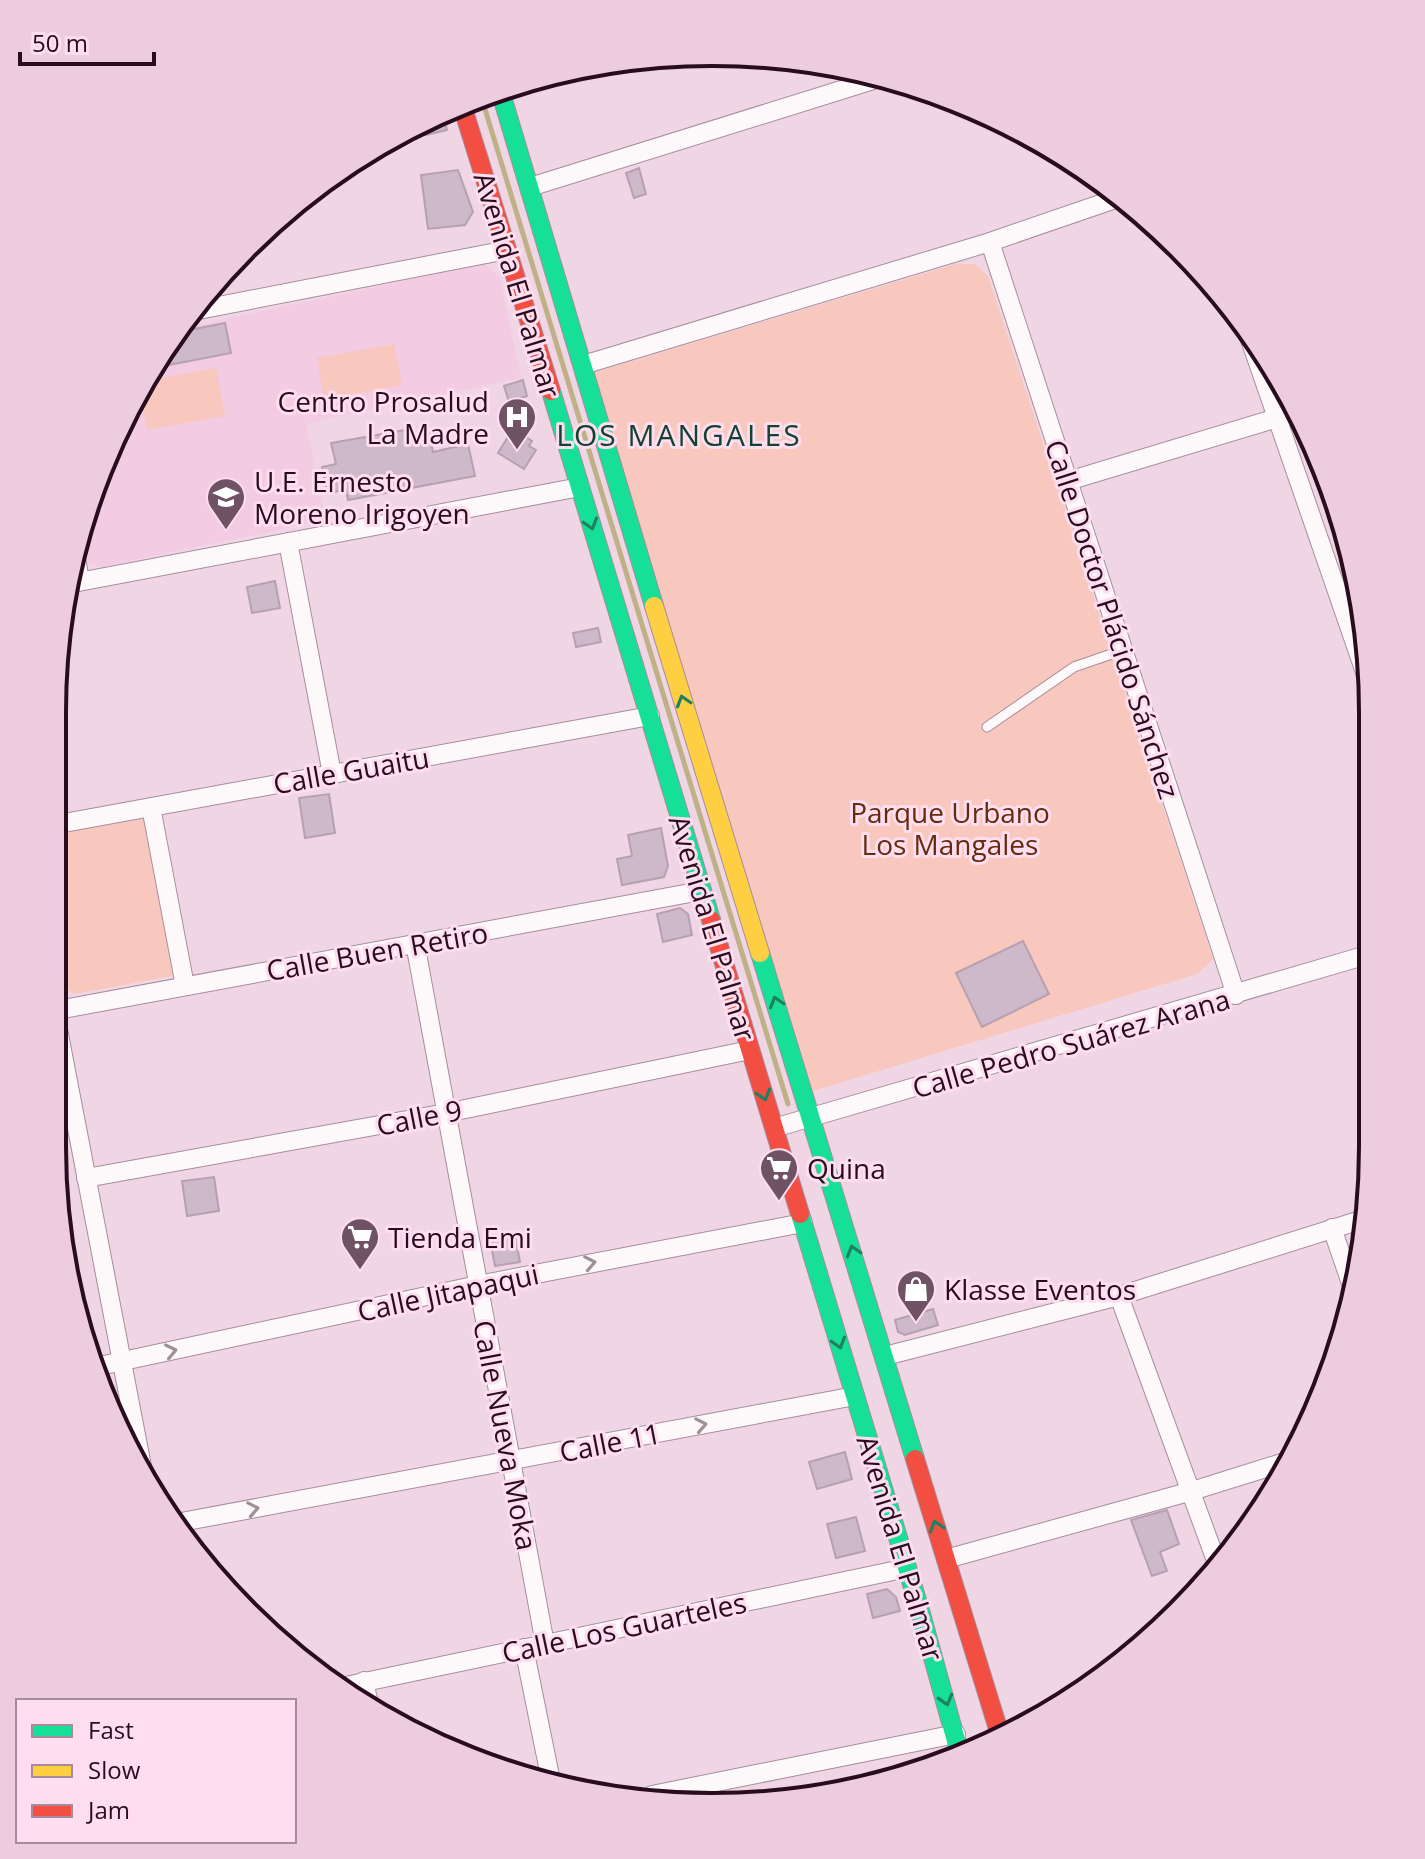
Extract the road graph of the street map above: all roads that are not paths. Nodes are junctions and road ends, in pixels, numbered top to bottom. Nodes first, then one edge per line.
1 (862, 84) edge
2 (503, 101) edge
3 (465, 115) edge
4 (530, 187) junction
5 (1108, 201) edge
6 (990, 242) junction
7 (507, 250) junction
8 (216, 298) edge
9 (218, 306) junction
10 (561, 306) junction
11 (209, 308) edge
12 (533, 316) junction
13 (583, 365) junction
14 (1261, 370) edge
15 (1286, 417) edge
16 (1277, 418) junction
17 (1068, 481) junction
18 (580, 487) junction
19 (288, 542) junction
20 (79, 581) edge
21 (1355, 643) edge
22 (1123, 650) junction
23 (650, 716) junction
24 (987, 727) dead end
25 (680, 757) junction
26 (332, 774) junction
27 (151, 807) junction
28 (66, 823) edge
29 (701, 891) junction
30 (415, 943) junction
31 (1359, 957) edge
32 (185, 986) junction
33 (1236, 995) junction
34 (66, 1004) edge
35 (750, 1050) junction
36 (66, 1074) edge
37 (446, 1113) junction
38 (812, 1118) junction
39 (774, 1128) junction
40 (86, 1178) junction
41 (1354, 1222) edge
42 (803, 1223) junction
43 (1332, 1228) junction
44 (1347, 1272) edge
45 (478, 1285) junction
46 (1119, 1296) junction
47 (885, 1356) junction
48 (122, 1362) junction
49 (104, 1365) edge
50 (855, 1396) junction
51 (137, 1439) edge
52 (511, 1461) junction
53 (1275, 1465) edge
54 (1192, 1491) junction
55 (186, 1521) edge
56 (1214, 1554) edge
57 (946, 1559) junction
58 (907, 1568) junction
59 (938, 1604) junction
60 (545, 1644) junction
61 (524, 1648) junction
62 (364, 1681) junction
63 (353, 1684) edge
64 (366, 1692) edge
65 (996, 1727) edge
66 (956, 1734) junction
67 (958, 1745) edge
68 (549, 1772) edge
69 (668, 1792) edge

1 - 4 street
2 - 4 street, Avenida El Palmar
3 - 7 street, Avenida El Palmar
4 - 10 street, Avenida El Palmar
5 - 6 street
6 - 13 street
6 - 17 street, Calle Doctor Plácido Sánchez
7 - 9 street
7 - 12 street, Avenida El Palmar
8 - 9 street
9 - 11 street
10 - 12 street
10 - 13 street, Avenida El Palmar
12 - 18 street, Avenida El Palmar
25 -> 13 street, Avenida El Palmar
14 - 16 street
15 - 16 street
16 - 17 street
16 - 21 street
17 - 22 street, Calle Doctor Plácido Sánchez
18 - 19 street
18 -> 23 street, Avenida El Palmar
19 - 20 street
19 - 26 street
22 - 24 lane
22 - 33 street, Calle Doctor Plácido Sánchez
23 - 25 street, Avenida El Palmar
23 - 26 street, Calle Guaitu
25 - 29 street, Avenida El Palmar
38 -> 25 street, Avenida El Palmar
26 - 27 street, Calle Guaitu
27 - 28 street, Calle Guaitu
27 - 32 street
29 - 30 street, Calle Buen Retiro
29 - 35 street, Avenida El Palmar
30 - 32 street, Calle Buen Retiro
30 - 37 street, Calle Nueva Moka
31 - 33 street, Calle Pedro Suárez Arana
32 - 34 street, Calle Buen Retiro
33 - 38 street, Calle Pedro Suárez Arana
35 - 37 street, Calle 9
35 -> 39 street, Avenida El Palmar
36 - 40 street
37 - 40 street, Calle 9
37 - 45 street, Calle Nueva Moka
38 - 39 street, Calle Pedro Suárez Arana
47 -> 38 street, Avenida El Palmar
39 - 42 street, Avenida El Palmar
40 - 48 street
41 - 43 street
45 -> 42 street, Calle Jitapaqui
42 -> 50 street, Avenida El Palmar
43 - 44 street
43 - 46 street
48 -> 45 street, Calle Jitapaqui
45 - 52 street, Calle Nueva Moka
46 - 47 street
46 - 54 street
57 -> 47 street, Avenida El Palmar
48 - 49 street, Calle Jitapaqui
48 - 51 street
52 -> 50 street, Calle 11
50 - 58 street, Avenida El Palmar
55 -> 52 street, Calle 11
52 - 60 street, Calle Nueva Moka
53 - 54 street
54 - 56 street
54 - 57 street
57 - 59 street, Avenida El Palmar
58 - 59 street, Avenida El Palmar
58 - 60 street, Calle Los Guarteles
59 - 65 street, Avenida El Palmar
59 -> 66 street, Avenida El Palmar
60 - 61 street, Calle Los Guarteles
61 - 62 street, Calle Los Guarteles
61 - 68 street
62 - 63 street, Calle Los Guarteles
62 - 64 street
66 - 67 street, Avenida El Palmar
66 - 69 street

